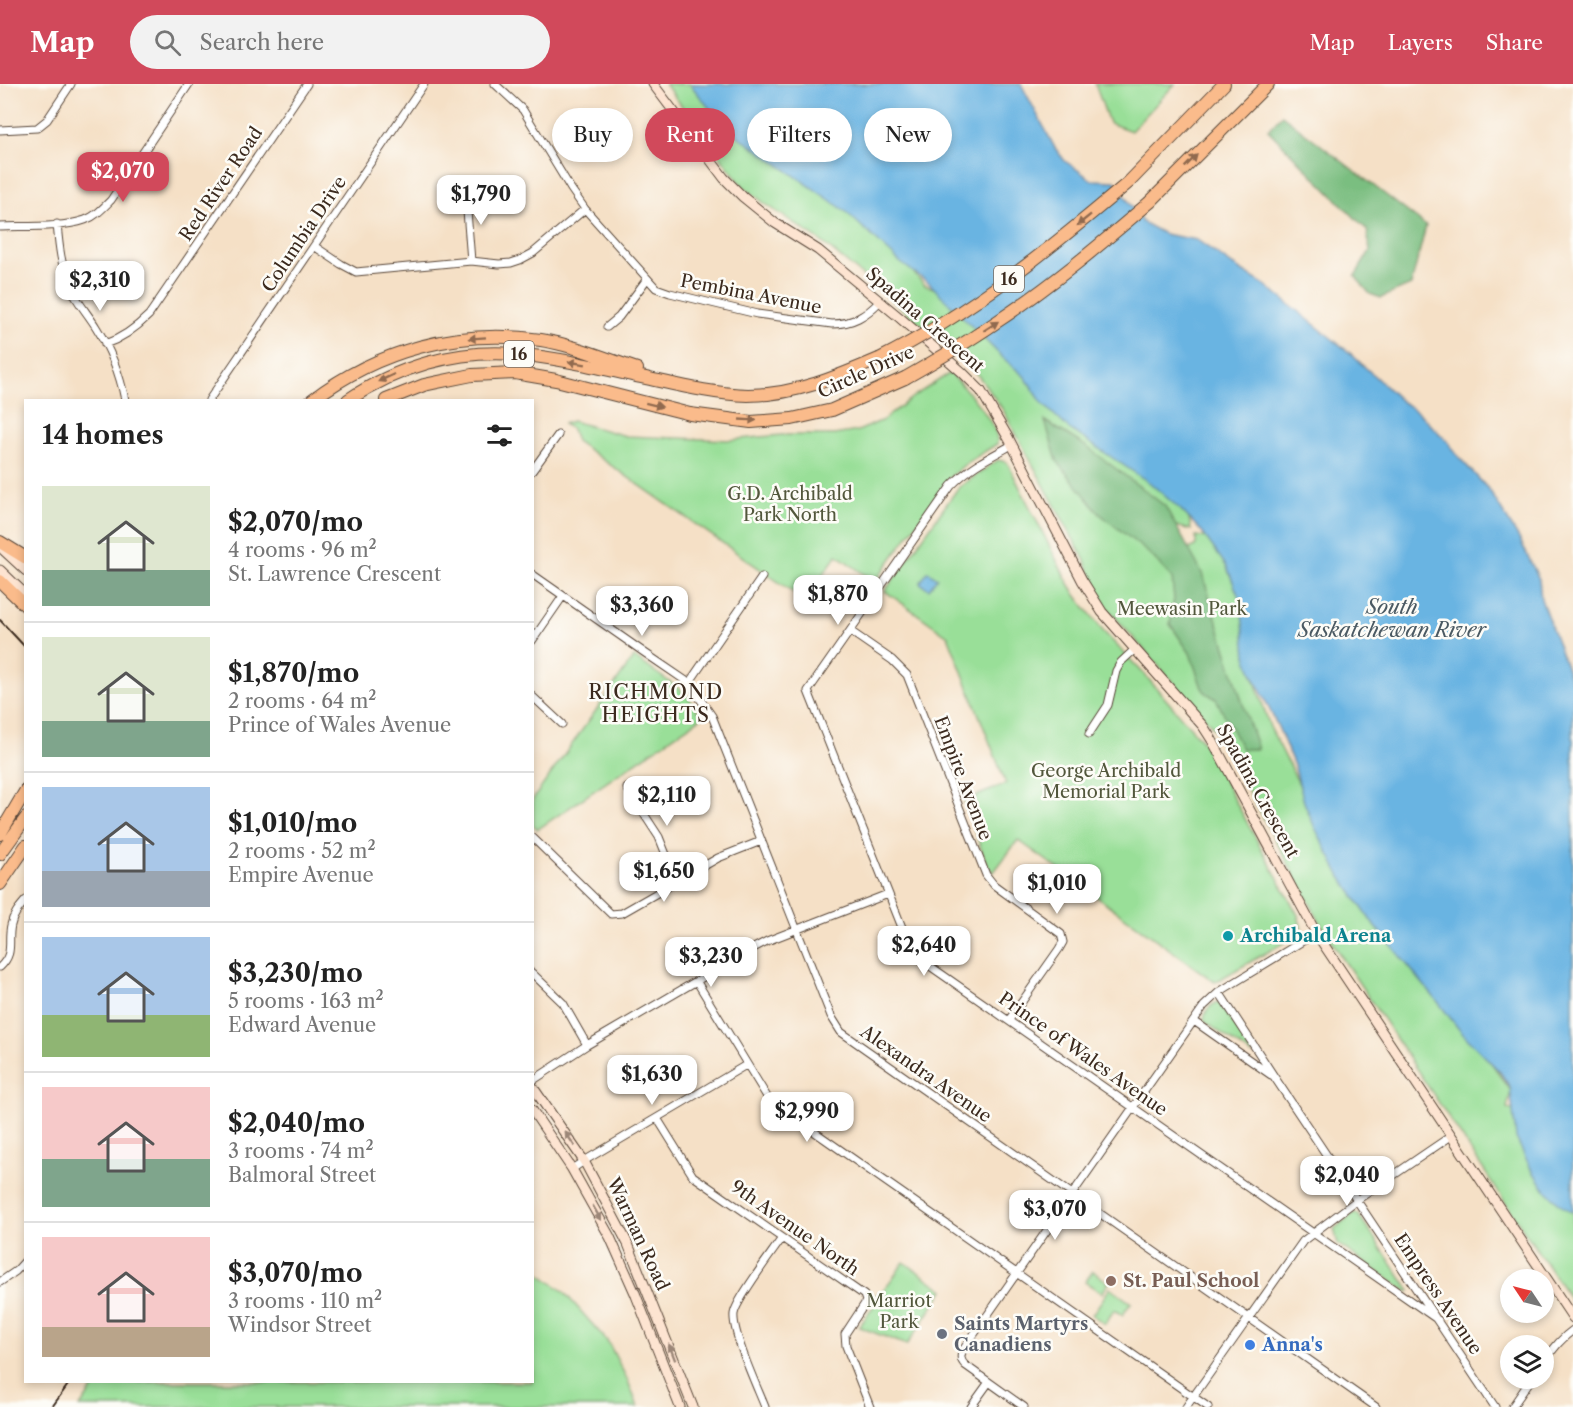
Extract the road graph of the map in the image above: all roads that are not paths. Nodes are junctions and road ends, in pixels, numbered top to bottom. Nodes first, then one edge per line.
1 (71, 84) edge
2 (189, 84) edge
3 (306, 84) edge
4 (424, 84) edge
5 (495, 84) edge
6 (653, 84) edge
7 (1224, 84) edge
8 (1268, 84) edge
9 (0, 130) edge
10 (461, 200) dead end
11 (585, 208) junction
12 (57, 224) junction
13 (0, 227) edge
14 (314, 246) junction
15 (471, 261) junction
16 (647, 279) junction
17 (880, 301) junction
18 (607, 327) dead end
19 (105, 344) junction
20 (387, 357) junction
21 (695, 389) junction
22 (125, 399) edge
23 (210, 399) edge
24 (313, 399) edge
25 (327, 399) edge
26 (350, 399) edge
27 (389, 399) edge
28 (558, 435) dead end
29 (1012, 445) junction
30 (534, 468) edge
31 (0, 542) edge
32 (0, 547) edge
33 (24, 557) edge
34 (24, 569) edge
35 (0, 570) edge
36 (534, 575) edge
37 (762, 577) dead end
38 (0, 581) edge
39 (24, 593) edge
40 (563, 596) junction
41 (24, 604) edge
42 (850, 631) junction
43 (534, 638) edge
44 (1135, 649) junction
45 (689, 683) junction
46 (534, 698) edge
47 (561, 724) dead end
48 (1089, 734) dead end
49 (627, 788) dead end
50 (24, 794) edge
51 (24, 803) edge
52 (24, 821) edge
53 (0, 836) edge
54 (534, 839) edge
55 (761, 841) junction
56 (24, 849) edge
57 (0, 854) edge
58 (24, 861) edge
59 (677, 882) junction
60 (0, 884) edge
61 (0, 889) edge
62 (888, 894) junction
63 (24, 903) edge
64 (797, 930) junction
65 (1316, 933) junction
66 (0, 967) edge
67 (534, 975) edge
68 (697, 982) junction
69 (1220, 992) junction
70 (1009, 1020) junction
71 (1194, 1021) junction
72 (587, 1045) junction
73 (746, 1065) junction
74 (1275, 1078) junction
75 (534, 1080) edge
76 (534, 1089) edge
77 (1133, 1108) junction
78 (534, 1113) edge
79 (657, 1118) junction
80 (1451, 1136) junction
81 (584, 1161) junction
82 (572, 1169) junction
83 (1072, 1194) junction
84 (1357, 1200) junction
85 (1313, 1233) junction
86 (782, 1238) junction
87 (24, 1262) edge
88 (1017, 1274) junction
89 (0, 1282) edge
90 (1249, 1318) junction
91 (1573, 1318) edge
92 (1438, 1320) junction
93 (1573, 1330) edge
94 (1554, 1348) edge
95 (988, 1382) junction
96 (1524, 1389) edge
97 (1193, 1397) junction
98 (680, 1407) edge
99 (693, 1407) edge
100 (765, 1407) edge
101 (870, 1407) edge
102 (971, 1407) edge
103 (1024, 1407) edge
104 (1186, 1407) edge
105 (1208, 1407) edge
106 (1376, 1407) edge
107 (1496, 1407) edge
108 (1512, 1407) edge

1 - 9 street
2 - 12 street
3 - 19 street, Red River Road
4 - 14 street, Columbia Drive
5 - 11 street, Pembina Avenue
6 - 17 street, Spadina Crescent
7 -> 21 highway, Circle Drive / 16, bridge
27 -> 8 highway, Circle Drive / 16, bridge
10 - 15 street
11 - 15 street
11 - 16 street, Pembina Avenue
12 - 13 street
12 - 19 street
14 - 15 street
14 - 23 street, Columbia Drive
16 - 17 street, Pembina Avenue
16 - 18 street
17 - 29 street, Spadina Crescent
19 - 22 street
21 -> 20 highway
20 - 24 highway
20 - 25 highway
21 -> 26 highway, Circle Drive / 16
28 - 30 street
29 - 42 street, Prince of Wales Avenue
29 - 44 street, Spadina Crescent
31 - 33 highway
32 - 34 street
35 - 39 street
36 - 40 street, Alexandra Avenue
37 - 45 street
38 - 41 highway
40 - 43 street
40 - 45 street, Alexandra Avenue
42 - 62 street, Prince of Wales Avenue
42 - 70 street, Empire Avenue
44 - 48 street
44 - 65 street, Spadina Crescent
45 - 55 street, Alexandra Avenue
46 - 47 street
49 - 59 street
50 - 53 highway
51 - 53 highway
52 - 57 highway
54 - 59 street
55 - 59 street
55 - 64 street, Alexandra Avenue
56 - 60 highway
58 - 61 highway
62 - 64 street
62 - 70 street, Prince of Wales Avenue
63 - 66 street
64 - 68 street
64 - 83 street, Alexandra Avenue
65 - 69 street
65 - 80 street, Spadina Crescent
67 - 72 street
68 - 72 street
68 - 73 street
69 - 71 street
69 - 74 street, Empress Avenue
70 - 77 street, Prince of Wales Avenue
71 - 74 street, Empress Avenue
71 - 77 street
72 - 75 street
73 - 79 street
73 - 88 street
74 - 84 street, Empress Avenue
81 -> 76 street, Warman Road
77 - 83 street
77 - 85 street, Prince of Wales Avenue
78 - 82 street, Warman Road
79 - 81 street
79 - 86 street, 9th Avenue North
80 - 84 street
80 - 91 street, Spadina Crescent
81 - 82 street
99 -> 81 street, Warman Road
82 -> 98 street, Warman Road
83 - 88 street
83 - 90 street, Alexandra Avenue
84 - 85 street
84 - 92 street, Empress Avenue
85 - 90 street
85 - 92 street, Prince of Wales Avenue
86 - 100 street
86 - 101 street, 9th Avenue North
87 - 89 street
88 - 95 street
88 - 97 street
90 - 97 street
90 - 106 street, Alexandra Avenue
92 - 107 street, Empress Avenue
93 - 94 street
95 - 102 street
95 - 103 street
96 - 108 street
97 - 104 street
97 - 105 street

